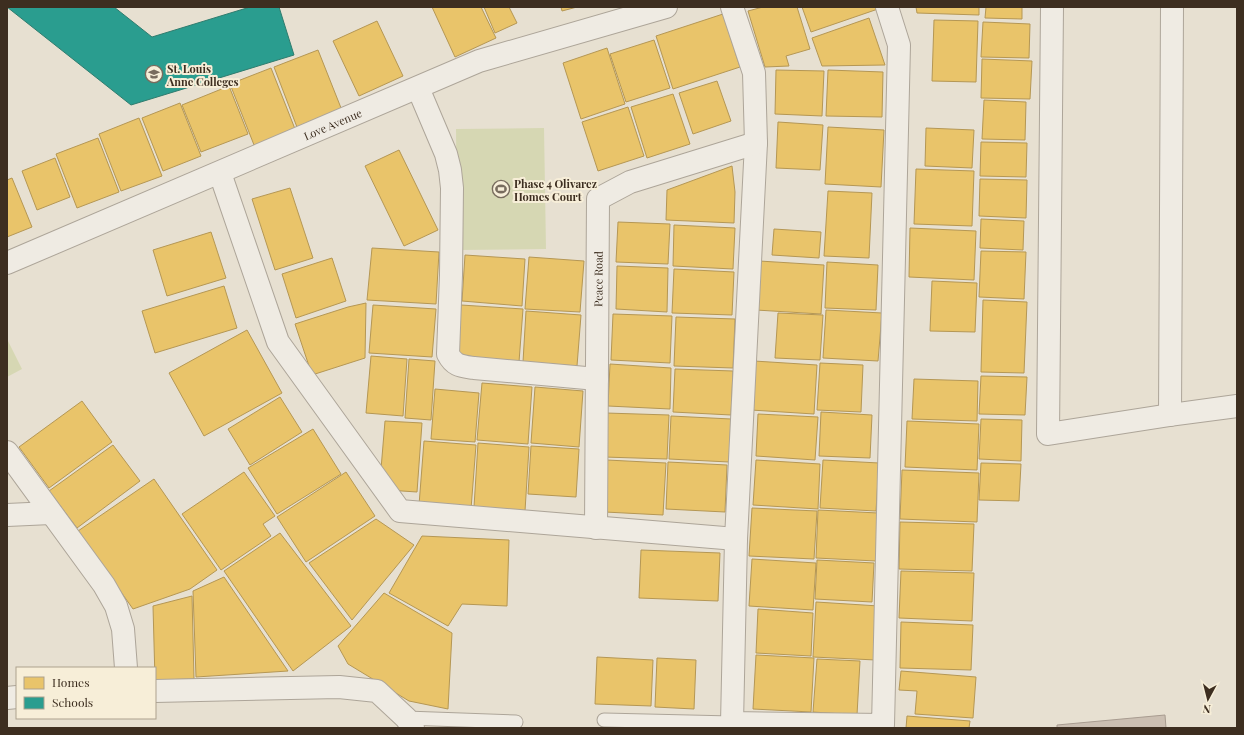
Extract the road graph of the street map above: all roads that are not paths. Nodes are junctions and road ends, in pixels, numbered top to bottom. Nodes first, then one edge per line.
1 (666, 7) edge
2 (732, 7) edge
3 (887, 7) edge
4 (1052, 7) edge
5 (1172, 7) edge
6 (418, 88) junction
7 (756, 143) junction
8 (220, 173) junction
9 (7, 263) edge
10 (597, 379) junction
11 (1237, 406) edge
12 (1170, 415) junction
13 (7, 452) edge
14 (51, 513) junction
15 (7, 515) edge
16 (596, 528) junction
17 (736, 539) junction
18 (126, 667) edge
19 (156, 691) edge
20 (604, 720) dead end
21 (516, 722) dead end
22 (410, 723) edge
23 (732, 723) junction

1 - 6 street, Love Avenue
2 - 7 street
3 - 23 street
4 - 12 street
5 - 12 street
6 - 8 street, Love Avenue
6 - 10 street
7 - 10 street, Peace Road
7 - 17 street
8 - 9 street, Love Avenue
8 - 16 street
10 - 16 street, Peace Road
11 - 12 street
13 - 14 street
14 - 15 street
14 - 18 street
16 - 17 street
17 - 23 street
19 - 22 street
20 - 23 lane
21 - 22 lane

